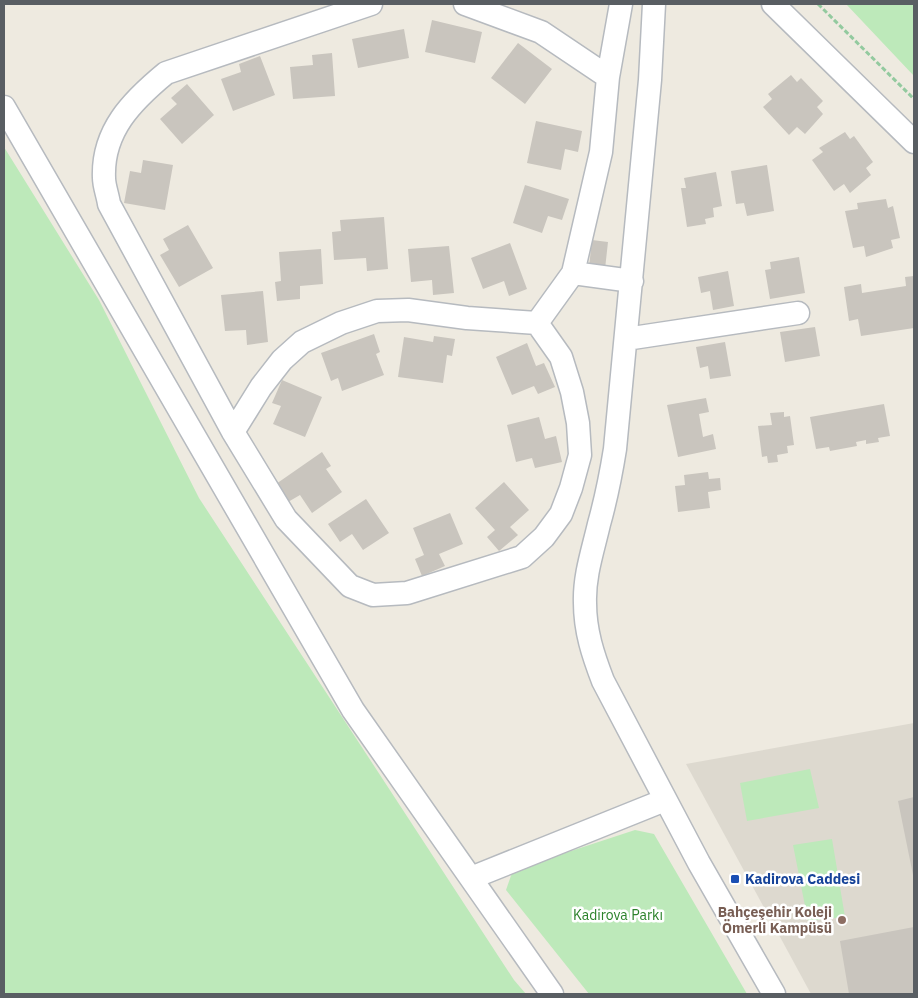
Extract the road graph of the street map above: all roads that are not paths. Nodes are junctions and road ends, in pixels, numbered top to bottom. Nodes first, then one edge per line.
1 (371, 4) edge
2 (465, 4) edge
3 (621, 4) edge
4 (654, 4) edge
5 (773, 4) edge
6 (608, 77) junction
7 (4, 107) edge
8 (914, 142) edge
9 (573, 273) junction
10 (632, 281) junction
11 (798, 312) dead end
12 (537, 323) junction
13 (626, 339) junction
14 (233, 432) junction
15 (665, 800) junction
16 (471, 878) junction
17 (552, 994) edge
18 (774, 994) edge

1 - 14 street
2 - 6 street
3 - 6 street
4 - 10 street
5 - 8 street
6 - 9 street
7 - 16 street
9 - 10 street
9 - 12 street
10 - 13 street
11 - 13 street
12 - 14 street
12 - 14 street
13 - 15 street
15 - 16 street
15 - 18 street
16 - 17 street

